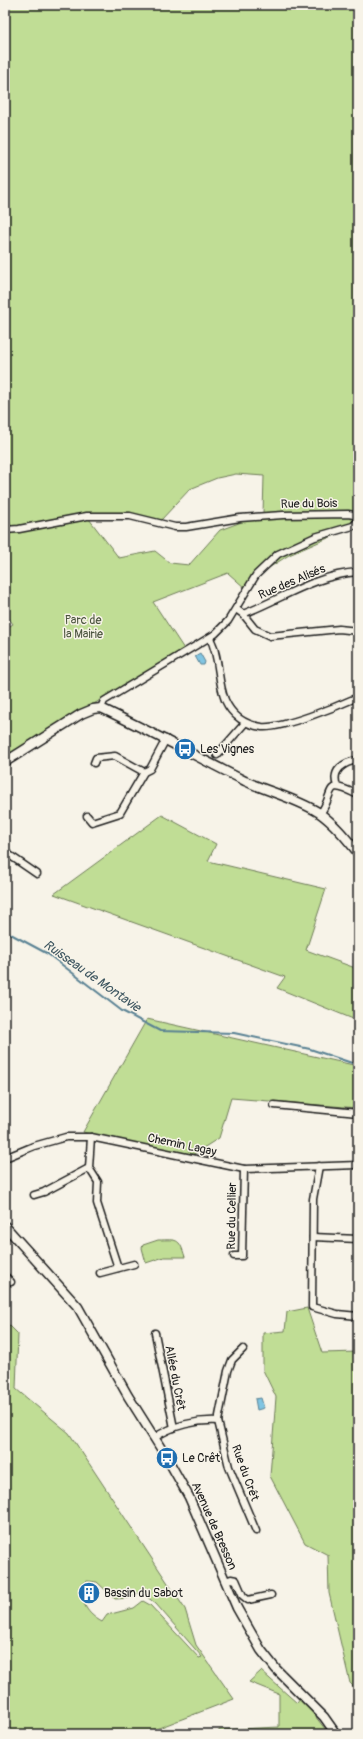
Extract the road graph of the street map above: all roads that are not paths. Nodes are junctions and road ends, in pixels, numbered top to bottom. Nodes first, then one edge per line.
1 (5, 530) edge
2 (358, 572) edge
3 (236, 609) junction
4 (243, 614) junction
5 (358, 632) edge
6 (210, 638) junction
7 (358, 697) edge
8 (101, 708) junction
9 (245, 723) junction
10 (166, 739) junction
11 (217, 755) dead end
12 (358, 760) edge
13 (5, 762) edge
14 (94, 763) dead end
15 (144, 772) junction
16 (338, 786) junction
17 (358, 795) edge
18 (320, 814) junction
19 (87, 816) dead end
20 (5, 852) edge
21 (358, 853) edge
22 (37, 874) dead end
23 (274, 1105) dead end
24 (358, 1112) edge
25 (91, 1138) junction
26 (5, 1158) edge
27 (358, 1165) edge
28 (319, 1166) junction
29 (88, 1168) junction
30 (244, 1170) junction
31 (34, 1195) dead end
32 (5, 1226) edge
33 (313, 1237) junction
34 (358, 1239) edge
35 (234, 1256) dead end
36 (134, 1264) dead end
37 (118, 1268) junction
38 (100, 1273) dead end
39 (5, 1276) edge
40 (11, 1282) dead end
41 (358, 1316) edge
42 (154, 1333) dead end
43 (242, 1349) dead end
44 (218, 1420) junction
45 (174, 1428) junction
46 (154, 1438) junction
47 (256, 1531) dead end
48 (225, 1581) junction
49 (271, 1594) dead end
50 (336, 1734) edge

1 - 3 street, Rue du Bois
2 - 4 street, Rue des Alisés
3 - 4 street
3 - 6 street, Rue du Bois
4 - 5 street
6 - 8 street, Rue du Bois
6 - 9 street
7 - 9 street
8 - 10 street
8 - 13 street
9 - 11 street
10 - 15 street
10 - 18 street
12 - 16 street
14 - 15 street
15 - 19 street
16 - 17 street
16 - 18 street
18 - 21 street
20 - 22 street
23 - 24 street
25 - 26 street, Chemin Lagay
25 - 29 street
25 - 30 street, Chemin Lagay
27 - 28 street, Chemin Lagay
28 - 30 street, Chemin Lagay
28 - 33 street
29 - 31 street
29 - 37 street
30 - 35 street, Rue du Cellier
32 - 46 street, Avenue de Bresson
33 - 34 street
33 - 41 street
36 - 37 street
37 - 38 street
39 - 40 street
42 - 45 street, Allée du Crêt
43 - 44 street, Rue du Crêt
44 - 45 street
44 - 47 street, Rue du Crêt
45 - 46 street
46 - 48 street, Avenue de Bresson
48 - 49 street
48 - 50 street, Avenue de Bresson

